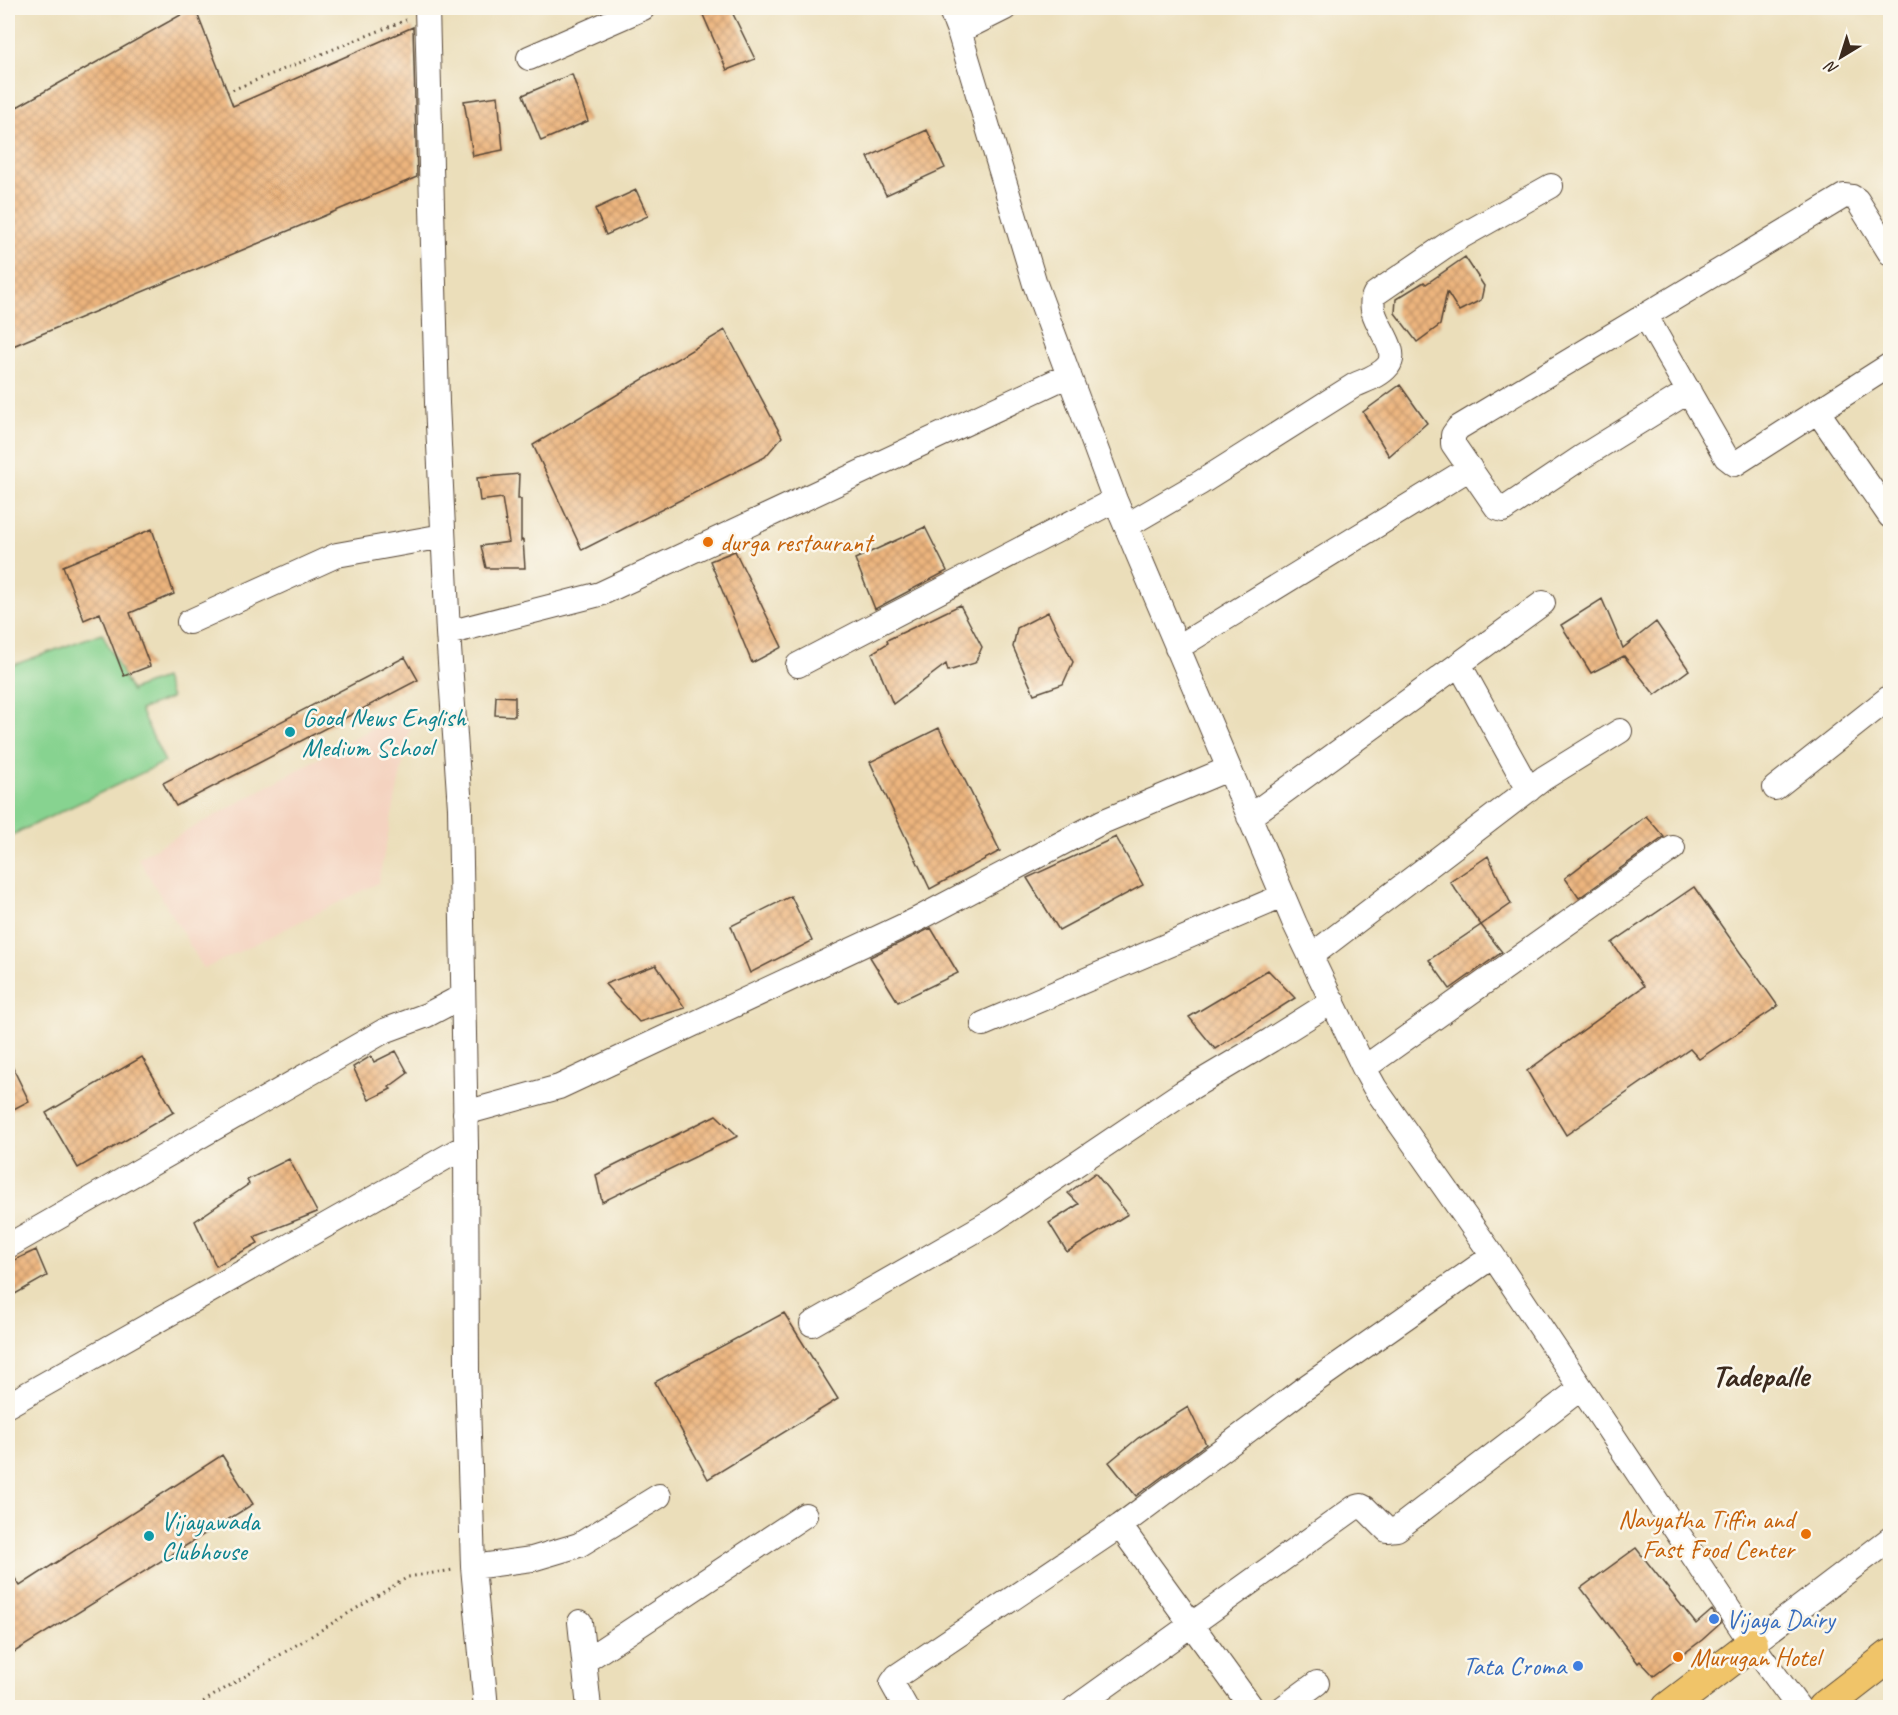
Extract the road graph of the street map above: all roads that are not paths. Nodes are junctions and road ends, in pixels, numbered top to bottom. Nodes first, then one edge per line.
1 (643, 8) edge
2 (950, 8) edge
3 (1005, 8) edge
4 (427, 9) edge
5 (959, 31) junction
6 (529, 58) dead end
7 (1551, 186) dead end
8 (1890, 253) edge
9 (1645, 315) junction
10 (1890, 365) edge
11 (1068, 375) junction
12 (1689, 392) junction
13 (1818, 412) junction
14 (1470, 468) junction
15 (1115, 500) junction
16 (1890, 516) edge
17 (1126, 526) junction
18 (443, 536) junction
19 (1543, 603) dead end
20 (189, 622) dead end
21 (448, 633) junction
22 (1177, 648) junction
23 (1459, 664) junction
24 (798, 665) dead end
25 (1890, 697) edge
26 (1620, 731) dead end
27 (1228, 769) junction
28 (1775, 788) dead end
29 (1529, 790) junction
30 (1249, 817) junction
31 (1673, 848) dead end
32 (1283, 896) junction
33 (1311, 956) junction
34 (463, 996) junction
35 (1333, 1001) junction
36 (982, 1024) dead end
37 (1364, 1068) junction
38 (465, 1113) junction
39 (466, 1146) junction
40 (8, 1246) edge
41 (1493, 1256) junction
42 (812, 1324) dead end
43 (1581, 1388) junction
44 (8, 1405) edge
45 (659, 1496) dead end
46 (805, 1515) dead end
47 (1119, 1526) junction
48 (1890, 1539) edge
49 (473, 1567) junction
50 (580, 1622) dead end
51 (1192, 1624) junction
52 (1752, 1644) junction
53 (1890, 1656) edge
54 (585, 1661) junction
55 (1317, 1683) dead end
56 (486, 1707) edge
57 (589, 1707) edge
58 (906, 1707) edge
59 (1075, 1707) edge
60 (1252, 1707) edge
61 (1283, 1707) edge
62 (1668, 1707) edge
63 (1815, 1707) edge

1 - 6 street
2 - 5 street
3 - 5 street
4 - 18 street
5 - 11 street
7 - 17 street
8 - 9 street
9 - 12 street
9 - 14 street
10 - 13 street
11 - 15 street
11 - 21 street
12 - 13 street
12 - 14 street
13 - 16 street
14 - 22 street
15 - 17 street
15 - 24 street
17 - 22 street
18 - 20 street
18 - 21 street
19 - 23 street
21 - 34 street
22 - 27 street
23 - 29 street
23 - 30 street
25 - 28 street
26 - 29 street
27 - 30 street
27 - 38 street
29 - 33 street
30 - 32 street
31 - 37 street
32 - 33 street
32 - 36 street
33 - 35 street
34 - 38 street
34 - 40 street
35 - 37 street
35 - 42 street
37 - 41 street
38 - 39 street
39 - 44 street
39 - 49 street
41 - 43 street
41 - 47 street
43 - 51 street
43 - 52 street
45 - 49 street
46 - 54 street
47 - 51 street
47 - 58 street
48 - 52 street
49 - 56 street
50 - 54 street
51 - 59 street
51 - 60 street
52 - 62 main road
52 - 63 street
53 - 63 main road
54 - 57 street
55 - 61 street

